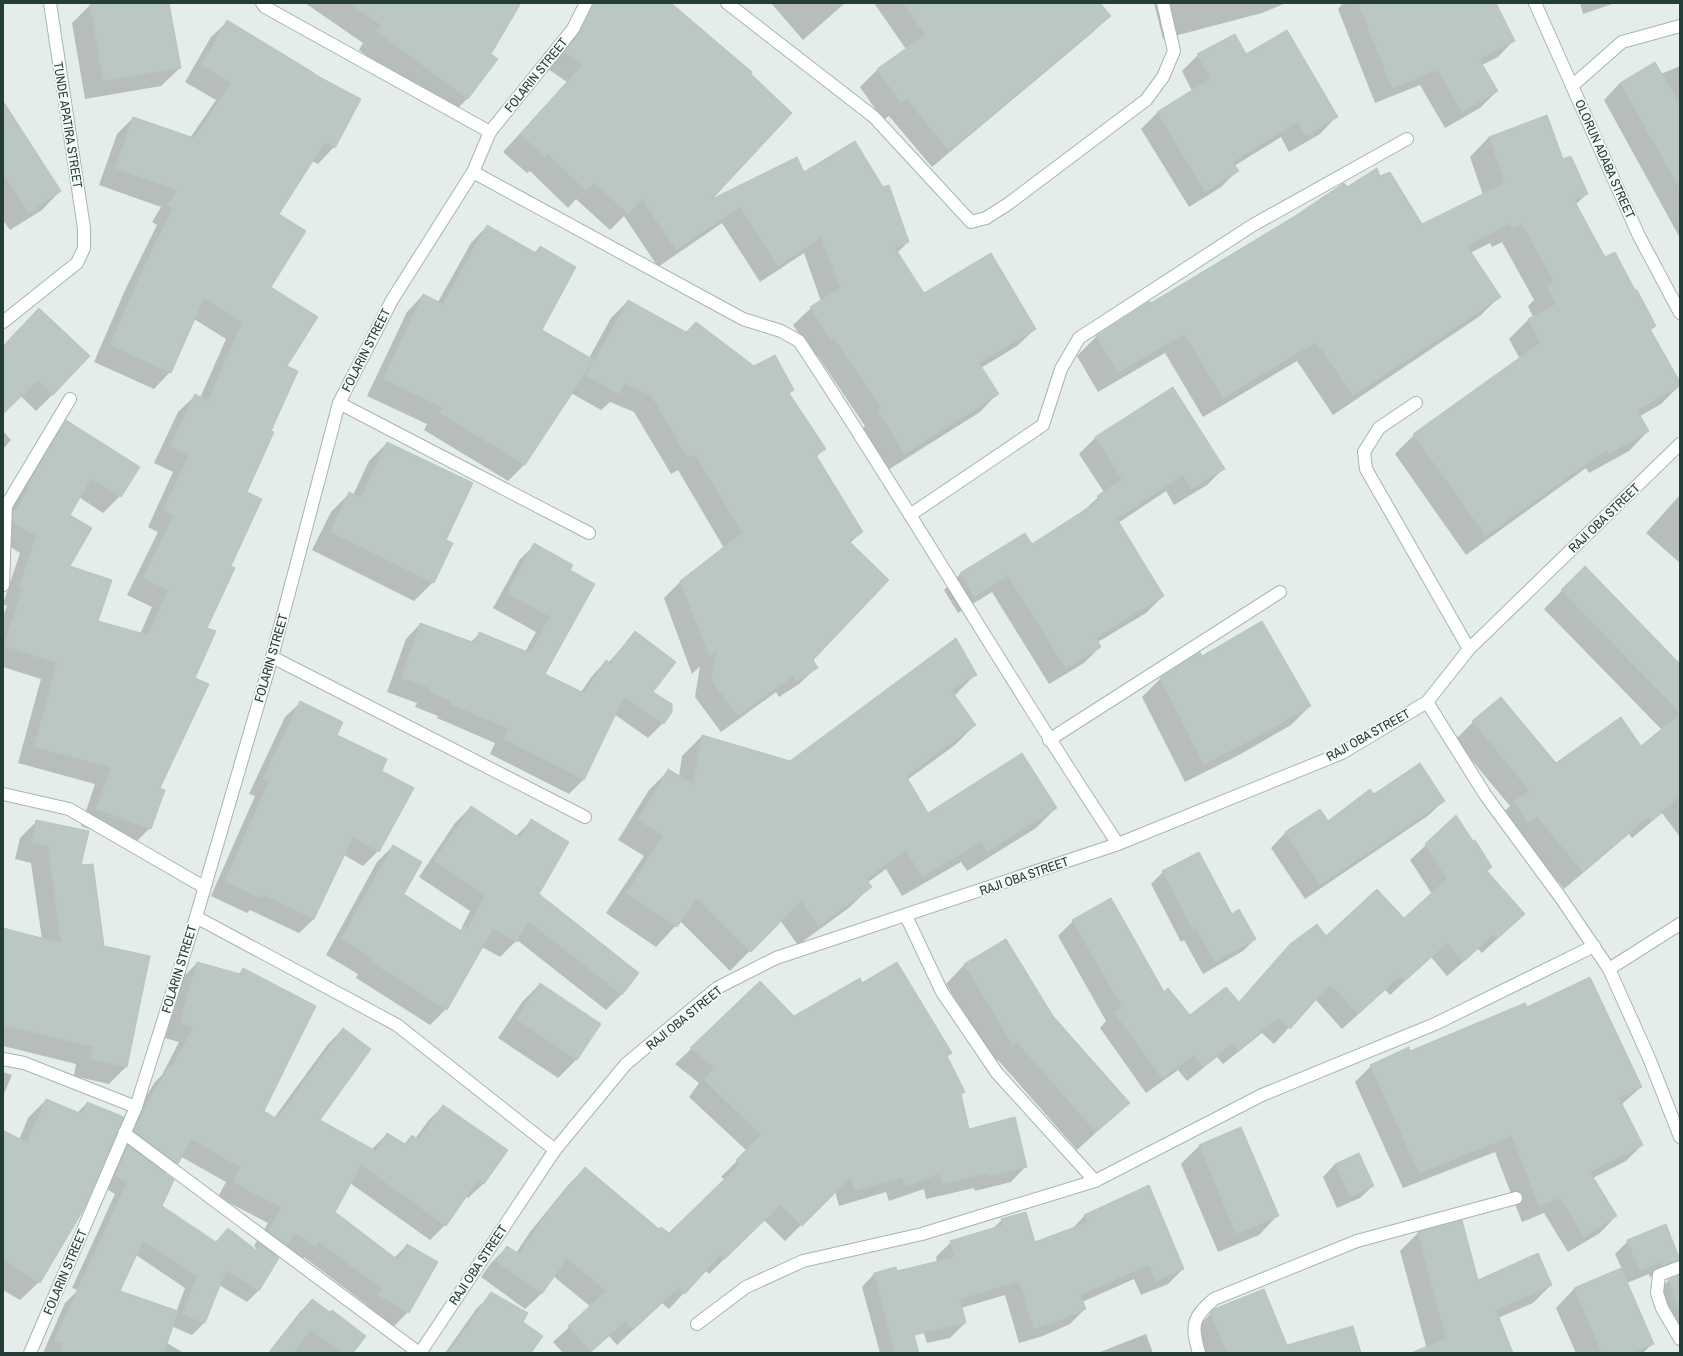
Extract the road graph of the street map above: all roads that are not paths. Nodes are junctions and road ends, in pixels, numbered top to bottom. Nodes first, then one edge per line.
1 (50, 3) edge
2 (262, 3) edge
3 (586, 3) edge
4 (727, 3) edge
5 (1163, 3) edge
6 (1535, 3) edge
7 (1680, 26) edge
8 (1572, 86) junction
9 (490, 132) junction
10 (1407, 138) dead end
11 (473, 172) junction
12 (1680, 313) edge
13 (3, 322) edge
14 (70, 399) dead end
15 (339, 403) junction
16 (1416, 403) dead end
17 (1680, 444) edge
18 (910, 514) junction
19 (589, 533) dead end
20 (3, 585) edge
21 (1280, 592) dead end
22 (1469, 649) junction
23 (272, 657) junction
24 (1427, 702) junction
25 (1049, 740) junction
26 (3, 794) edge
27 (584, 817) dead end
28 (1118, 844) junction
29 (204, 887) junction
30 (906, 916) junction
31 (196, 917) junction
32 (1680, 924) edge
33 (1594, 946) junction
34 (1609, 969) junction
35 (3, 1059) edge
36 (136, 1107) junction
37 (124, 1133) junction
38 (1680, 1137) edge
39 (555, 1150) junction
40 (1095, 1181) junction
41 (1516, 1198) dead end
42 (1680, 1266) edge
43 (697, 1324) dead end
44 (1680, 1339) edge
45 (30, 1353) edge
46 (420, 1353) edge
47 (1199, 1353) edge

1 - 13 street, TUNDE APATIRA STREET
2 - 9 street
3 - 9 street, FOLARIN STREET
4 - 5 street
6 - 8 street, OLORUN ADABA STREET
7 - 8 street
8 - 12 street, OLORUN ADABA STREET
9 - 11 street, FOLARIN STREET
10 - 18 street
11 - 15 street, FOLARIN STREET
11 - 18 street
14 - 20 street
15 - 19 street
15 - 23 street, FOLARIN STREET
16 - 22 street
17 - 22 street, RAJI OBA STREET
18 - 25 street
21 - 25 street
22 - 24 street, RAJI OBA STREET
23 - 27 street
23 - 29 street, FOLARIN STREET
24 - 28 street, RAJI OBA STREET
24 - 33 street
25 - 28 street
26 - 29 street
28 - 30 street, RAJI OBA STREET
29 - 31 street, FOLARIN STREET
30 - 39 street, RAJI OBA STREET
30 - 40 street
31 - 36 street, FOLARIN STREET
31 - 39 street
32 - 34 street
33 - 34 street
33 - 40 street
34 - 38 street
35 - 36 street
36 - 37 street, FOLARIN STREET
37 - 45 street, FOLARIN STREET
37 - 46 street
39 - 46 street, RAJI OBA STREET
40 - 43 street
41 - 47 street
42 - 44 street

